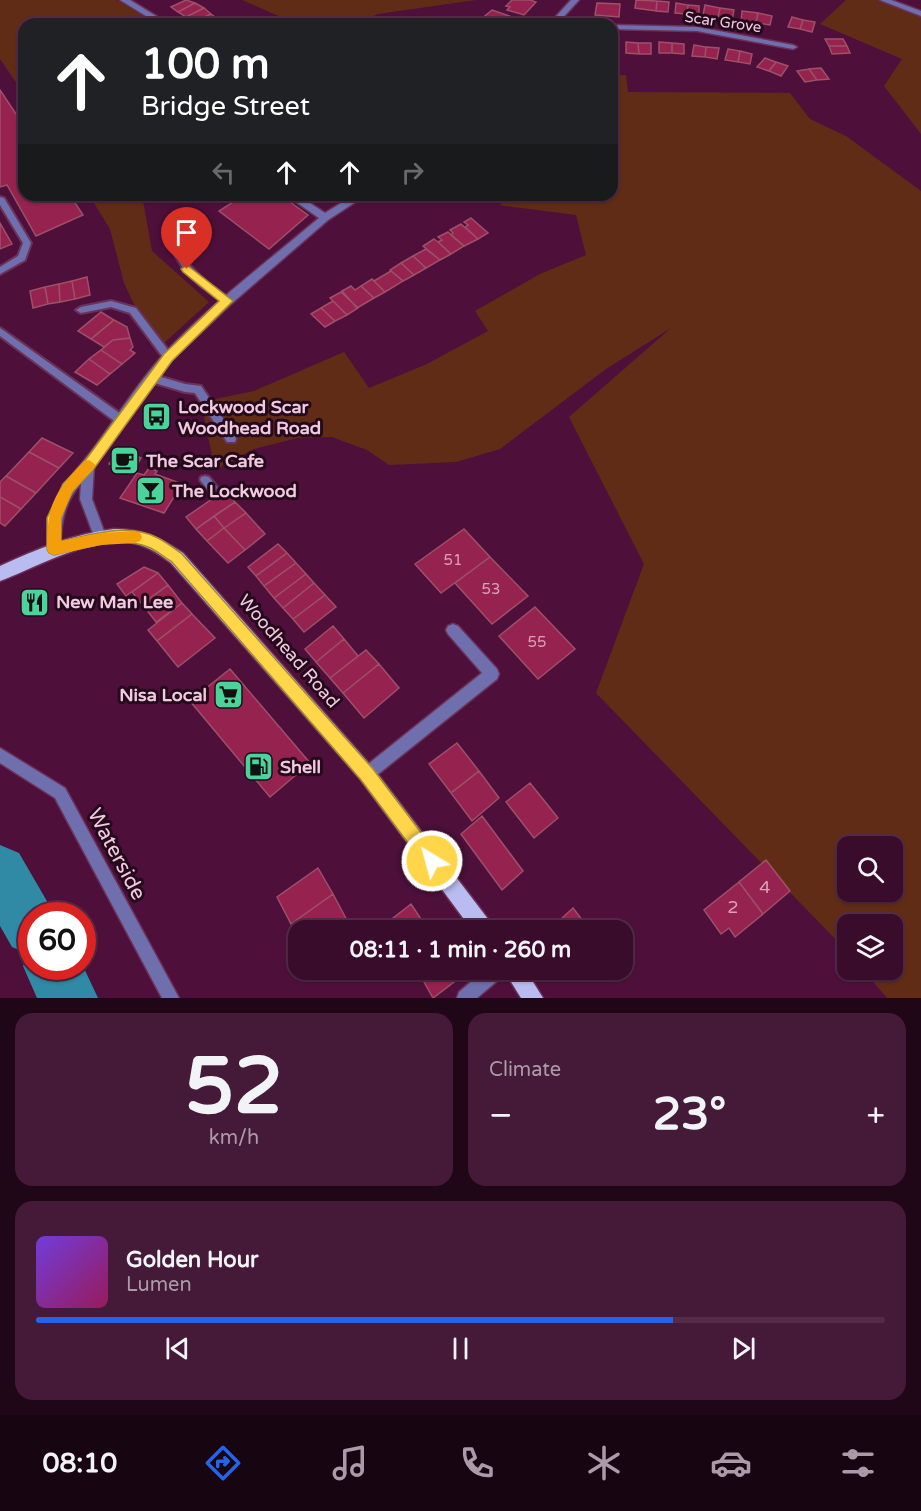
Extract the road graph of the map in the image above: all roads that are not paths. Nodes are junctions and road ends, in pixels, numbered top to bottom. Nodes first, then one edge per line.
1 (124, 0) edge
2 (575, 0) edge
3 (884, 0) edge
4 (921, 14) edge
5 (155, 18) edge
6 (558, 18) edge
7 (618, 27) edge
8 (793, 47) dead end
9 (1, 200) edge
10 (300, 201) edge
11 (352, 201) edge
12 (325, 218) junction
13 (202, 224) dead end
14 (0, 271) edge
15 (227, 301) junction
16 (81, 310) dead end
17 (0, 331) edge
18 (168, 357) junction
19 (151, 378) junction
20 (121, 420) junction
21 (231, 439) dead end
22 (88, 466) junction
23 (101, 539) junction
24 (54, 549) junction
25 (0, 574) edge
26 (453, 630) dead end
27 (0, 755) edge
28 (367, 774) junction
29 (476, 920) edge
30 (485, 980) edge
31 (521, 980) edge
32 (171, 998) edge
33 (465, 998) edge
34 (533, 998) edge

1 - 5 street
2 - 6 street
3 - 4 street
7 - 8 street, Scar Grove
9 - 14 lane
10 - 12 street
11 - 12 street
12 - 15 street
13 - 15 lane
15 - 18 street
16 - 18 lane
17 - 20 lane
18 - 19 street
19 - 20 street
19 - 21 lane
20 - 22 street
22 - 23 street
22 - 24 street
23 - 24 main road, Woodhead Road
23 - 28 main road, Woodhead Road
24 - 25 main road, Woodhead Road
26 - 28 street
27 - 32 street, Waterside
28 - 29 main road, Woodhead Road
30 - 33 street
31 - 34 main road

